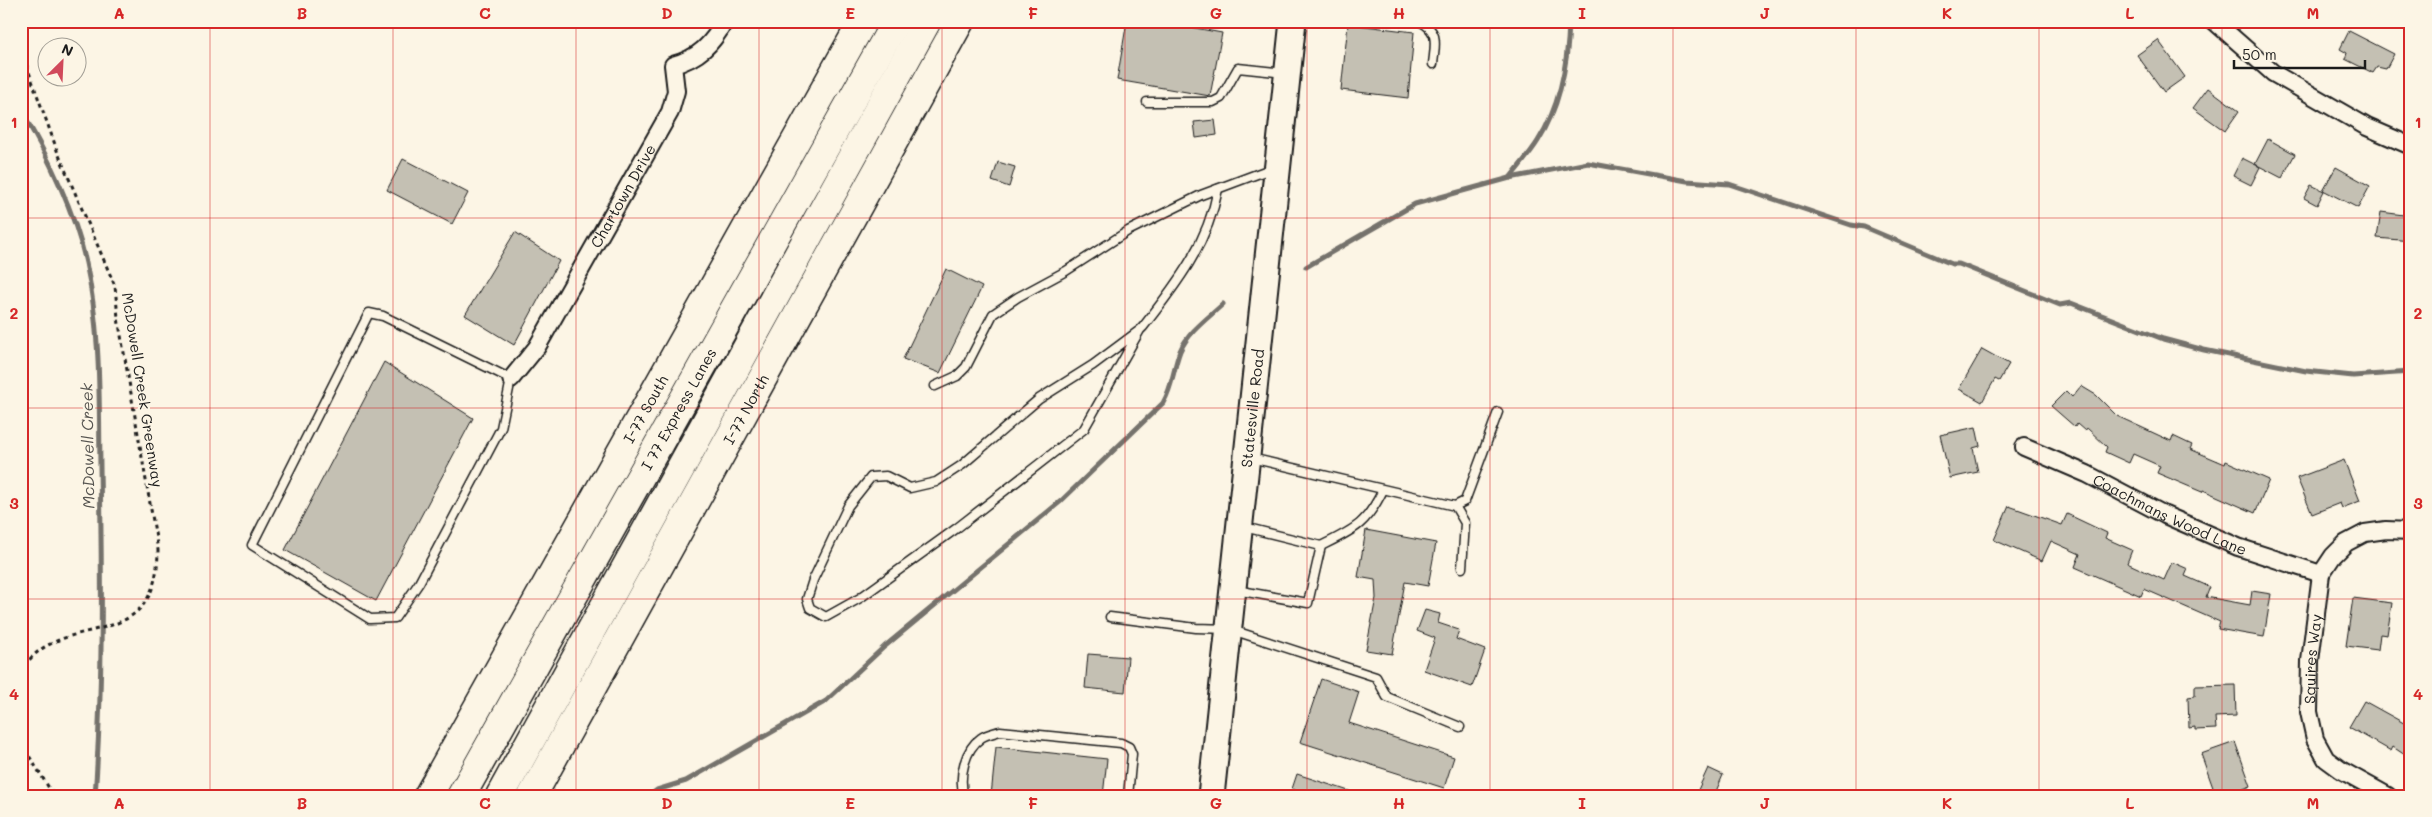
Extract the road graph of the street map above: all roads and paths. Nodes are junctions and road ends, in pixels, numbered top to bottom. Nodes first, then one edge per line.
1 (725, 21) edge
2 (863, 21) edge
3 (896, 21) edge
4 (927, 21) edge
5 (960, 21) edge
6 (1293, 21) edge
7 (1419, 21) edge
8 (2214, 21) edge
9 (21, 50) edge
10 (840, 62) junction
11 (1433, 64) dead end
12 (1287, 73) junction
13 (1147, 102) dead end
14 (2411, 146) edge
15 (1277, 166) junction
16 (1218, 189) junction
17 (754, 274) junction
18 (1140, 330) junction
19 (511, 379) junction
20 (935, 386) dead end
21 (1498, 412) dead end
22 (2024, 446) dead end
23 (1247, 457) junction
24 (1383, 490) junction
25 (1455, 506) junction
26 (1240, 526) junction
27 (2411, 531) edge
28 (1321, 546) junction
29 (1462, 568) dead end
30 (2320, 574) junction
31 (1233, 590) junction
32 (1110, 617) dead end
33 (1229, 629) junction
34 (21, 671) edge
35 (1460, 727) dead end
36 (21, 743) edge
37 (54, 796) edge
38 (428, 796) edge
39 (461, 796) edge
40 (500, 796) edge
41 (532, 796) edge
42 (964, 796) edge
43 (1128, 796) edge
44 (1211, 796) edge
45 (2388, 796) edge

1 - 19 street, Chartown Drive
2 - 10 highway, I-77 South
3 - 17 highway, I 77 Express Lanes
4 - 40 highway, I 77 Express Lanes
5 - 41 highway, I-77 North
6 - 12 main road, Statesville Road
7 - 11 lane
8 - 14 street
9 - 34 path, McDowell Creek Greenway
10 - 17 highway
10 - 38 highway, I-77 South
12 - 13 lane
12 - 15 main road, Statesville Road
15 - 16 lane
15 - 23 main road, Statesville Road
16 - 18 lane
16 - 20 lane
17 - 39 highway, I 77 Express Lanes
18 - 18 lane
19 - 19 lane
21 - 25 lane
22 - 30 street, Coachmans Wood Lane
23 - 24 lane
23 - 26 main road, Statesville Road
24 - 25 lane
24 - 28 lane
25 - 29 lane
26 - 28 lane
26 - 31 main road, Statesville Road
27 - 30 street
28 - 31 lane
30 - 45 street, Squires Way
31 - 33 main road, Statesville Road
32 - 33 lane
33 - 35 lane
33 - 44 main road, Statesville Road
36 - 37 path
42 - 43 lane

